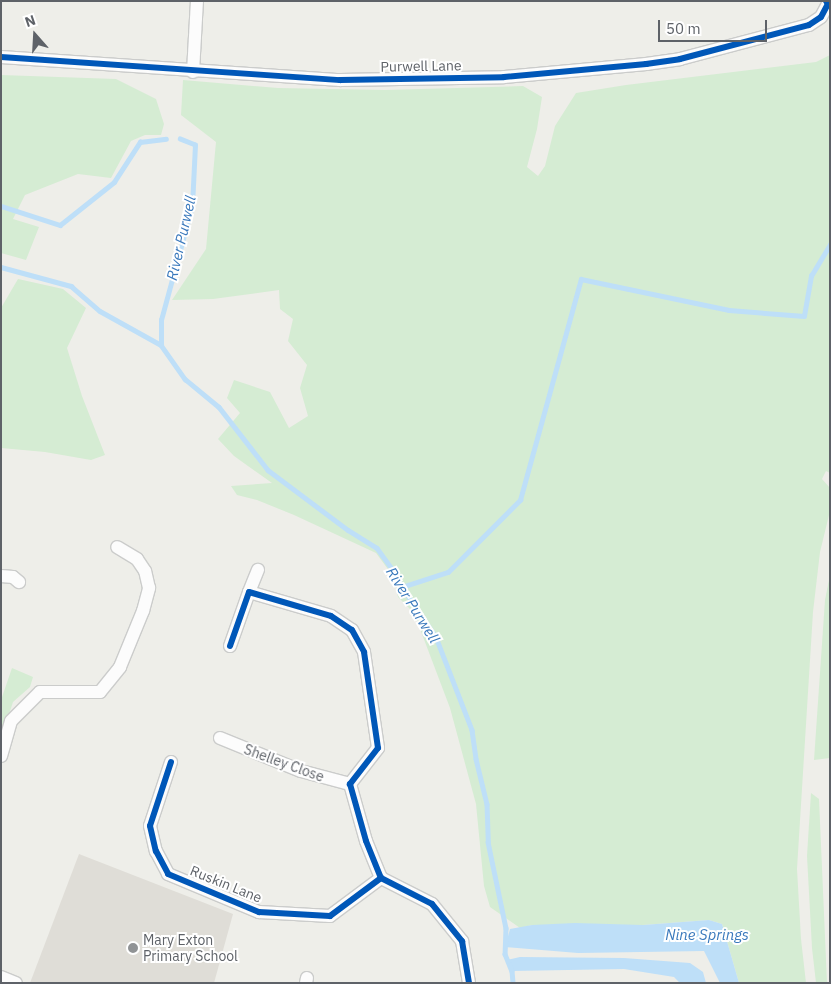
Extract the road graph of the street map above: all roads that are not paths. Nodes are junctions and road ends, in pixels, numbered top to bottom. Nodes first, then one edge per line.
1 (197, 1) edge
2 (828, 5) edge
3 (1, 57) edge
4 (193, 72) junction
5 (117, 547) dead end
6 (258, 570) dead end
7 (1, 576) edge
8 (19, 582) dead end
9 (249, 592) junction
10 (230, 646) dead end
11 (220, 738) dead end
12 (1, 756) edge
13 (171, 762) dead end
14 (350, 784) junction
15 (381, 878) junction
16 (1, 977) edge
17 (16, 983) edge
18 (469, 983) edge

1 - 4 street
2 - 4 street, Purwell Lane
3 - 4 street, Purwell Lane
5 - 12 street
6 - 9 street
7 - 8 street
9 - 10 street
9 - 14 street
11 - 14 street, Shelley Close
13 - 15 street, Ruskin Lane
14 - 15 street
15 - 18 street
16 - 17 street

